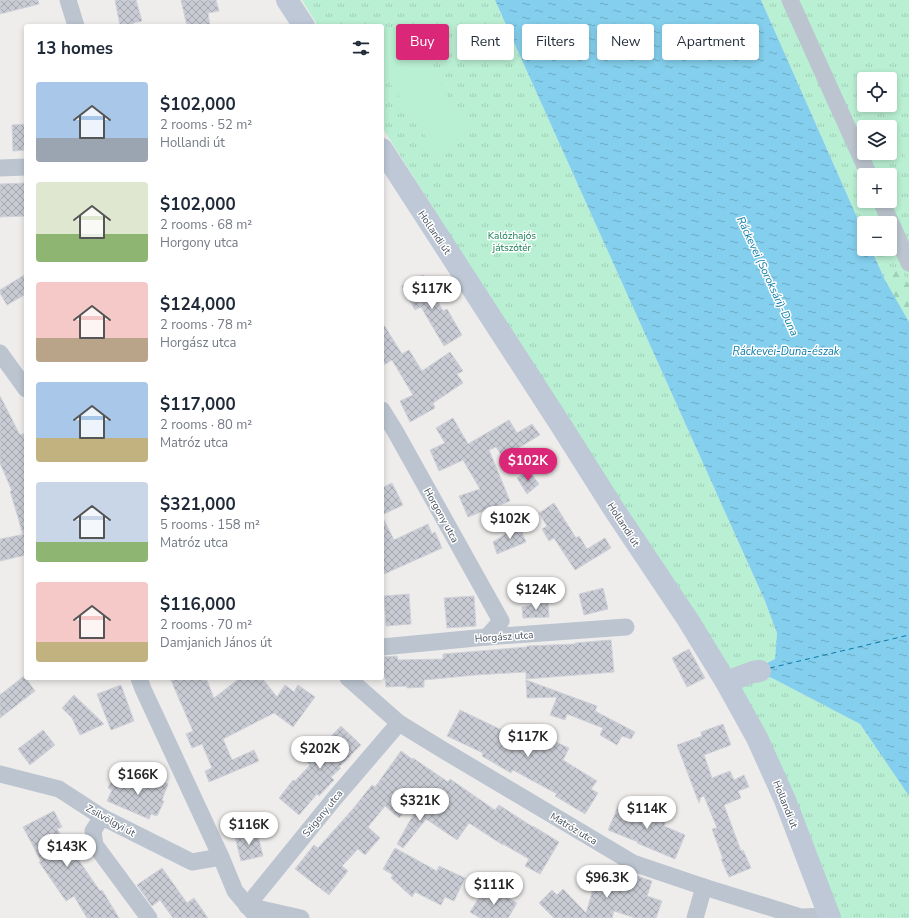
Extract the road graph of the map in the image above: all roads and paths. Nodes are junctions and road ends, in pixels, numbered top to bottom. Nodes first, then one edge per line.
1 (68, 0) edge
2 (287, 0) edge
3 (790, 0) edge
4 (75, 24) edge
5 (303, 24) edge
6 (384, 152) edge
7 (24, 167) edge
8 (0, 168) edge
9 (866, 168) edge
10 (884, 208) edge
11 (909, 263) edge
12 (0, 353) edge
13 (24, 386) edge
14 (384, 413) edge
15 (501, 621) junction
16 (626, 628) dead end
17 (510, 635) junction
18 (487, 637) junction
19 (384, 647) edge
20 (760, 671) dead end
21 (140, 680) edge
22 (350, 680) edge
23 (726, 682) junction
24 (399, 723) junction
25 (0, 774) edge
26 (102, 817) junction
27 (221, 857) junction
28 (704, 887) junction
29 (252, 912) edge
30 (830, 917) edge
31 (149, 918) edge
32 (301, 918) edge
33 (694, 918) edge

1 - 4 street
2 - 5 street
3 - 9 street
6 - 23 street, Hollandi út
7 - 8 street
10 - 11 street
12 - 13 street
14 - 15 street, Horgony utca
15 - 17 street, Horgony utca
15 - 18 street
16 - 17 street, Horgász utca
17 - 18 street, Horgász utca
18 - 19 street, Horgász utca
20 - 23 street
21 - 27 street
22 - 24 street, Matróz utca
23 - 30 street, Hollandi út
24 - 28 street, Matróz utca
24 - 29 street, Szigony utca
25 - 26 street, Zsilvölgyi út
26 - 27 street, Zsilvölgyi út
26 - 31 street
27 - 29 street
28 - 30 street, Matróz utca
28 - 33 street
29 - 32 street

